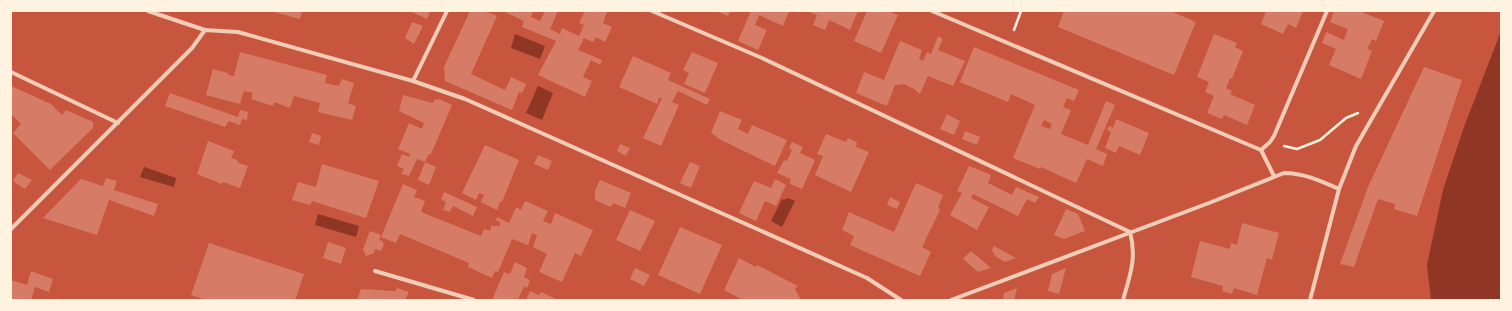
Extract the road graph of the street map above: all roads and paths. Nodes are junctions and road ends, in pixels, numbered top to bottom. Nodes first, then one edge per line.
1 (148, 11) edge
2 (447, 11) edge
3 (652, 11) edge
4 (932, 11) edge
5 (1021, 11) edge
6 (1327, 11) edge
7 (1434, 11) edge
8 (205, 30) junction
9 (1008, 43) junction
10 (11, 72) edge
11 (413, 81) junction
12 (1380, 104) junction
13 (118, 123) junction
14 (1270, 142) junction
15 (1261, 150) junction
16 (1274, 176) junction
17 (1339, 189) junction
18 (11, 229) edge
19 (1130, 232) junction
20 (375, 271) dead end
21 (474, 300) edge
22 (901, 300) edge
23 (951, 300) edge
24 (1123, 300) edge
25 (1310, 300) edge

1 - 8 street
2 - 11 street
3 - 19 street
4 - 9 street
5 - 9 path
6 - 14 street
7 - 12 street
8 - 11 street
8 - 13 street
9 - 15 street
10 - 13 street
11 - 22 street
12 - 14 path
12 - 17 street
13 - 18 street
14 - 15 street
15 - 16 street
16 - 17 street
16 - 19 street
17 - 25 street
19 - 23 street
19 - 24 street
20 - 21 street

